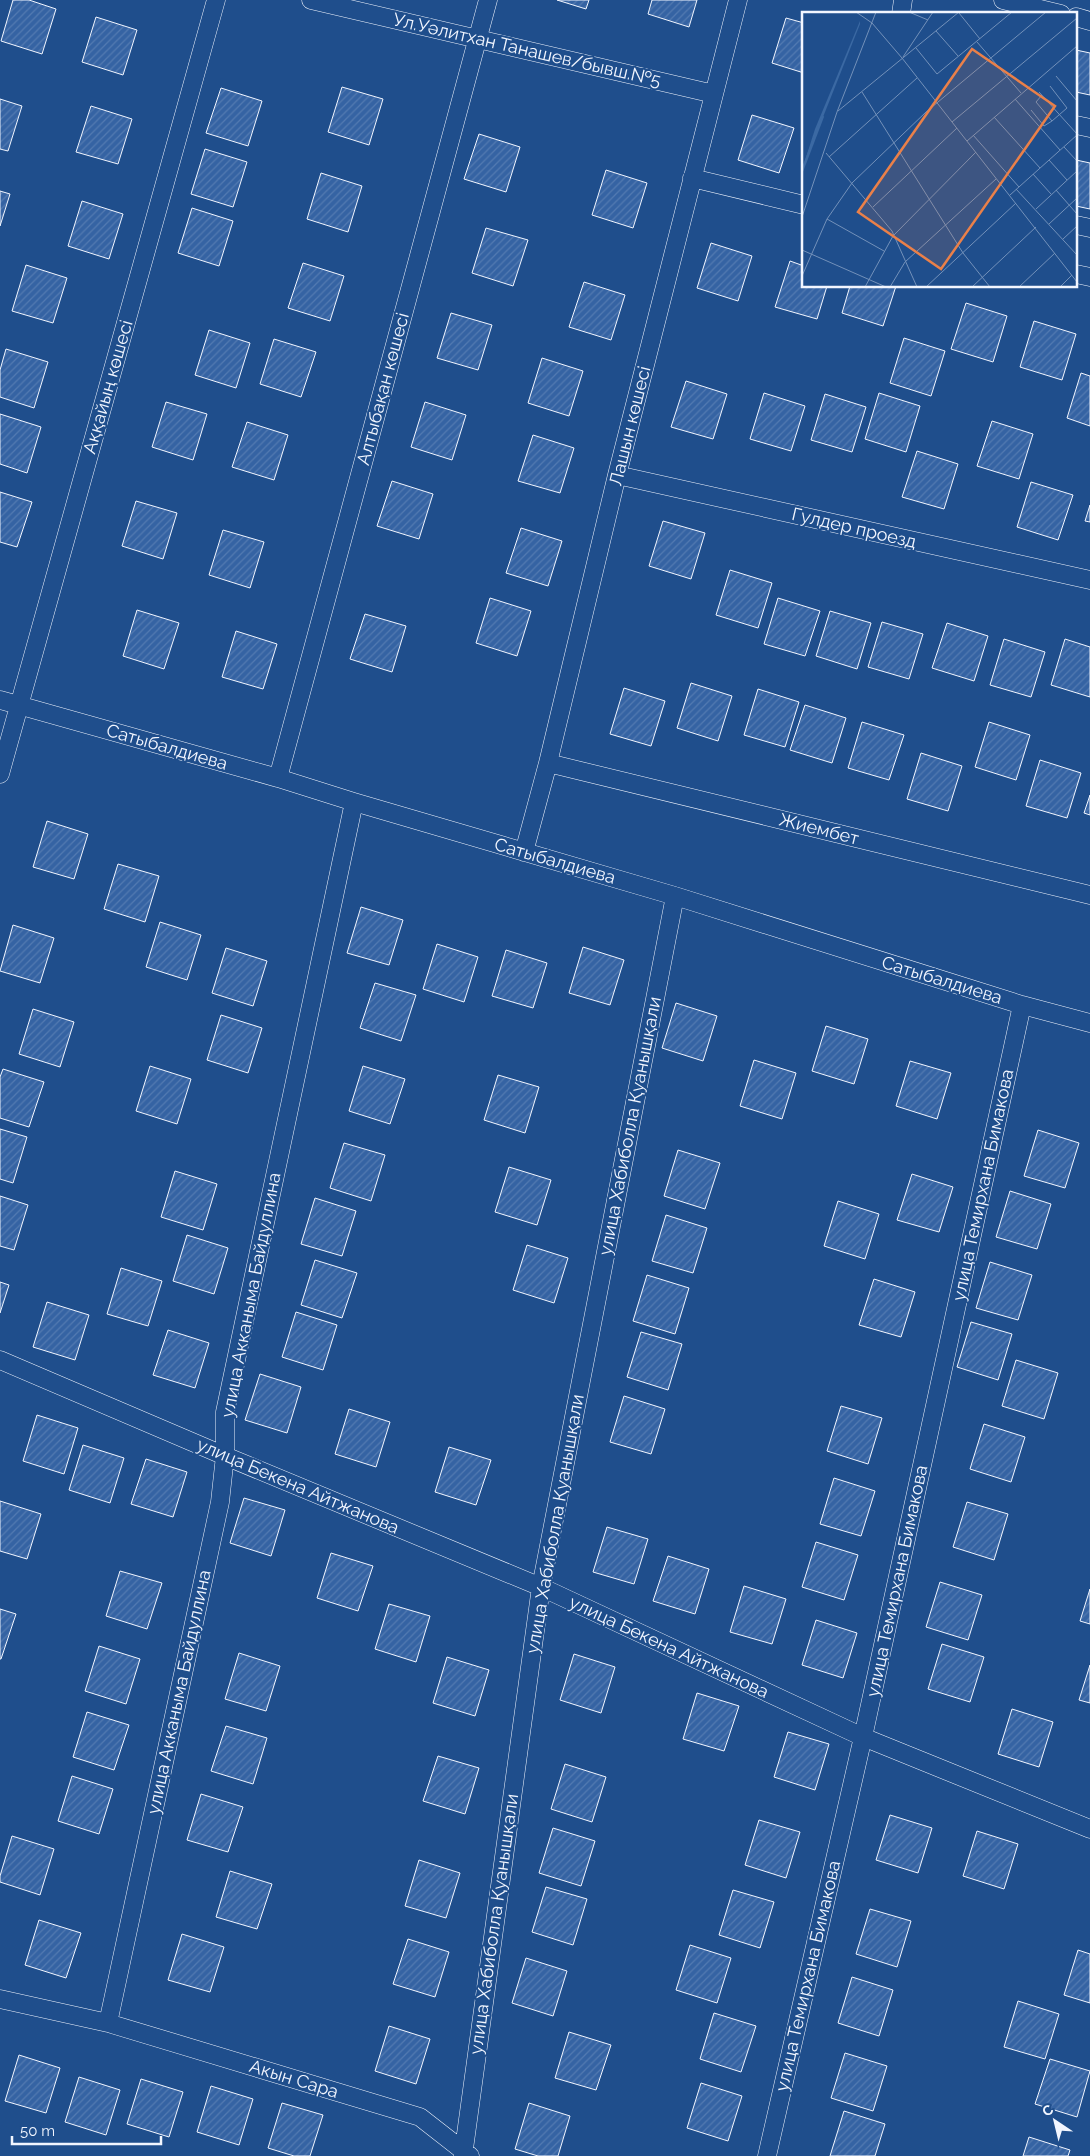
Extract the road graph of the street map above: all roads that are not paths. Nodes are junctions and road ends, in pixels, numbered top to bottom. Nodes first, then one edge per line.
1 (216, 0) edge
2 (311, 0) edge
3 (488, 0) edge
4 (738, 0) edge
5 (1004, 0) edge
6 (1053, 12) edge
7 (477, 38) junction
8 (714, 94) junction
9 (692, 178) junction
10 (802, 205) edge
11 (617, 475) junction
12 (1090, 580) edge
13 (0, 700) edge
14 (18, 706) junction
15 (548, 763) junction
16 (0, 774) edge
17 (278, 778) junction
18 (354, 802) junction
19 (524, 852) junction
20 (675, 896) junction
21 (1090, 896) edge
22 (1022, 1005) junction
23 (1090, 1023) edge
24 (0, 1360) edge
25 (225, 1456) junction
26 (541, 1587) junction
27 (863, 1737) junction
28 (1090, 1829) edge
29 (0, 1999) edge
30 (108, 2023) junction
31 (465, 2154) edge
32 (767, 2156) edge

1 - 14 street, Аққайың көшесі
2 - 7 street, Ул.Уәлитхан Танашев/бывш.№5
3 - 7 street, Алтыбақан көшесі
4 - 8 street, Лашын көшесі
5 - 6 street
7 - 8 street, Ул.Уәлитхан Танашев/бывш.№5
7 - 17 street, Алтыбақан көшесі
8 - 9 street, Лашын көшесі
9 - 10 street
9 - 11 street, Лашын көшесі
11 - 12 street, Гулдер проезд
11 - 15 street, Лашын көшесі
13 - 14 street, Сатыбалдиева
14 - 16 street, Аққайың көшесі
14 - 17 street, Сатыбалдиева
15 - 19 street, Лашын көшесі
15 - 21 street, Жиембет
17 - 18 street, Сатыбалдиева
18 - 19 street, Сатыбалдиева
18 - 25 street, улица Акканыма Байдуллина
19 - 20 street, Сатыбалдиева
20 - 22 street, Сатыбалдиева
20 - 26 street, улица Хабиболла Қуанышқали
22 - 23 street, Сатыбалдиева
22 - 27 street, улица Темирхана Бимакова
24 - 25 street, улица Бекена Айтжанова
25 - 26 street, улица Бекена Айтжанова
25 - 30 street, улица Акканыма Байдуллина
26 - 27 street, улица Бекена Айтжанова
26 - 31 street, улица Хабиболла Қуанышқали
27 - 28 street, улица Бекена Айтжанова
27 - 32 street, улица Темирхана Бимакова
29 - 30 street, Акын Сара
30 - 31 street, Акын Сара

